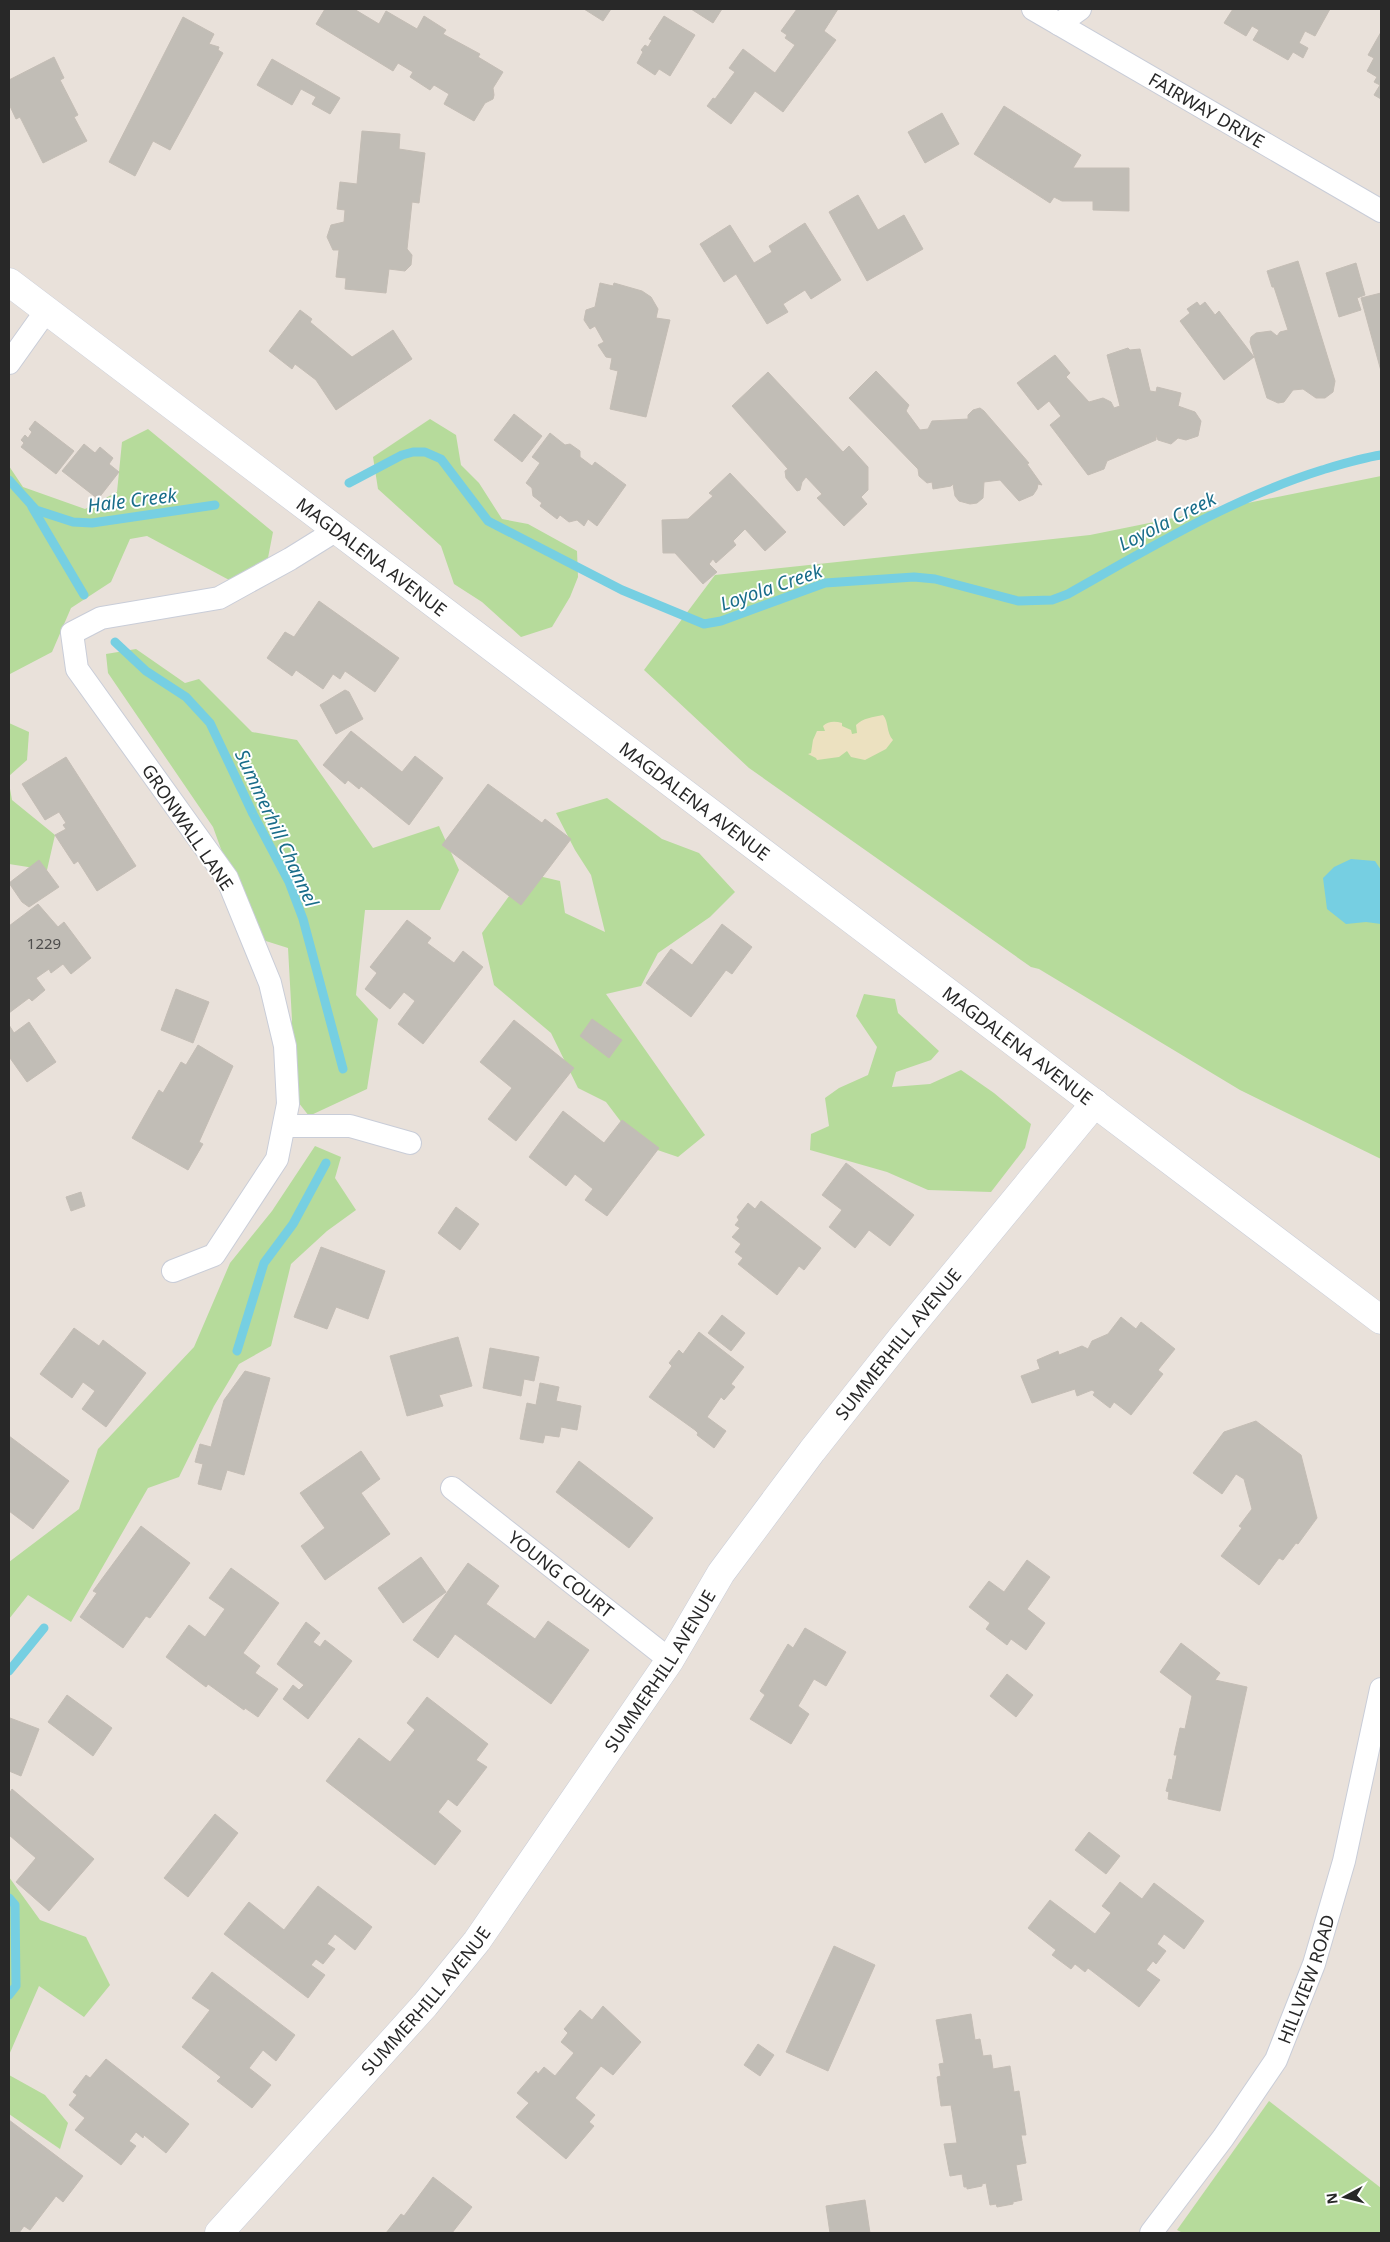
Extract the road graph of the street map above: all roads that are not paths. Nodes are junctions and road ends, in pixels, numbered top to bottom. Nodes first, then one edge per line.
1 (1033, 9) edge
2 (1080, 9) edge
3 (1059, 24) junction
4 (1381, 211) edge
5 (9, 282) edge
6 (46, 311) junction
7 (9, 363) edge
8 (335, 530) junction
9 (1095, 1103) junction
10 (284, 1126) junction
11 (410, 1142) dead end
12 (173, 1271) dead end
13 (1381, 1320) edge
14 (452, 1488) dead end
15 (670, 1660) junction
16 (1381, 1689) edge
17 (219, 2233) edge
18 (1151, 2233) edge

1 - 3 street, FAIRWAY DRIVE
2 - 3 street
3 - 4 street, FAIRWAY DRIVE
5 - 6 main road, MAGDALENA AVENUE
6 - 7 street
6 - 8 main road, MAGDALENA AVENUE
8 - 9 main road, MAGDALENA AVENUE
8 - 10 street, GRONWALL LANE
9 - 13 main road, MAGDALENA AVENUE
9 - 15 main road, SUMMERHILL AVENUE
10 - 11 street
10 - 12 street, GRONWALL LANE
14 - 15 street, YOUNG COURT
15 - 17 main road, SUMMERHILL AVENUE
16 - 18 street, HILLVIEW ROAD

